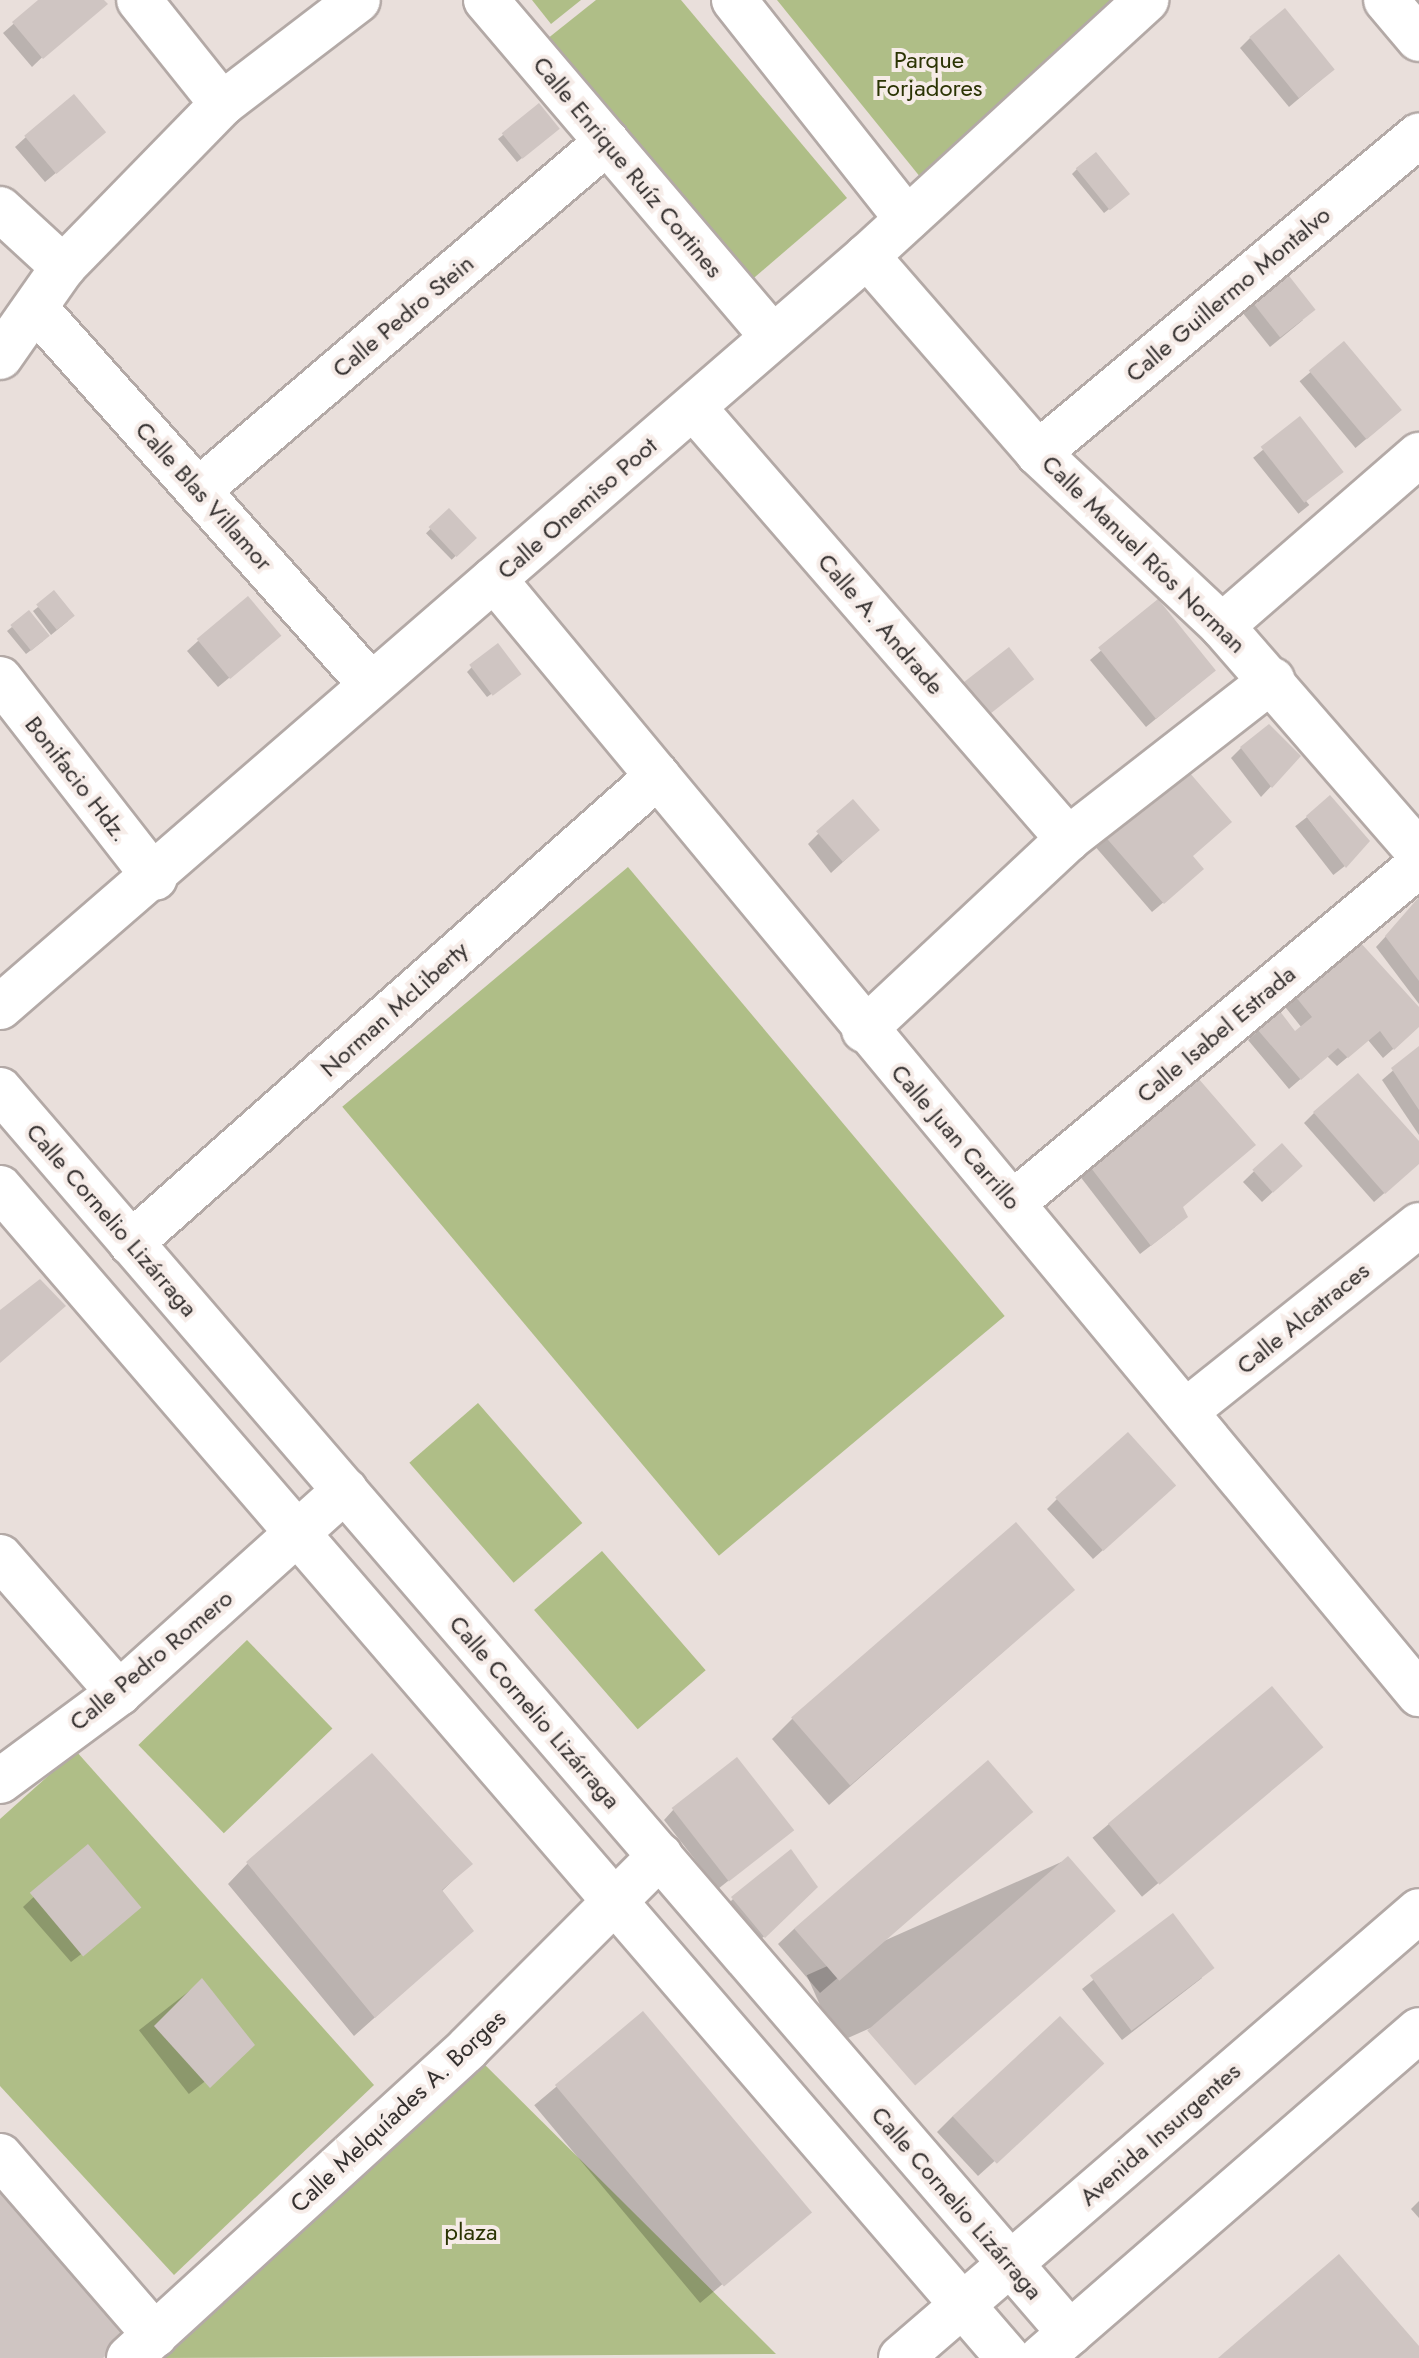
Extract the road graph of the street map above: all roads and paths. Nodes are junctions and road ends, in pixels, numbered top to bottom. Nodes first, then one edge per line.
1 (139, 0) edge
2 (358, 0) edge
3 (486, 0) edge
4 (734, 0) edge
5 (1146, 0) edge
6 (1386, 0) edge
7 (1419, 39) edge
8 (222, 104) junction
9 (1419, 136) edge
10 (607, 142) junction
11 (0, 209) edge
12 (907, 219) junction
13 (867, 256) junction
14 (63, 267) junction
15 (38, 311) junction
16 (770, 334) junction
17 (0, 357) edge
18 (694, 408) junction
19 (1038, 453) junction
20 (1419, 457) edge
21 (200, 489) junction
22 (494, 579) junction
23 (1222, 626) junction
24 (0, 679) edge
25 (1272, 680) junction
26 (368, 682) junction
27 (658, 776) junction
28 (1068, 839) junction
29 (1419, 853) edge
30 (1419, 865) edge
31 (155, 878) junction
32 (0, 1007) edge
33 (864, 1030) junction
34 (0, 1090) edge
35 (0, 1188) edge
36 (1013, 1203) junction
37 (1419, 1225) edge
38 (131, 1243) junction
39 (1186, 1411) junction
40 (345, 1490) junction
41 (296, 1532) junction
42 (0, 1557) edge
43 (119, 1693) junction
44 (1419, 1694) edge
45 (0, 1781) edge
46 (660, 1856) junction
47 (618, 1905) junction
48 (1419, 1911) edge
49 (1419, 2030) edge
50 (0, 2156) edge
51 (1009, 2263) junction
52 (962, 2305) junction
53 (1055, 2346) edge
54 (142, 2347) edge
55 (901, 2358) edge
56 (1008, 2358) edge

1 - 8 street
2 - 8 street
3 - 10 street, Calle Enrique Ruíz Cortines
4 - 12 street
5 - 12 street, Calle Onemiso Poot
6 - 7 street
8 - 14 street
9 - 19 street, Calle Guillermo Montalvo
10 - 16 street, Calle Enrique Ruíz Cortines
10 - 21 street, Calle Pedro Stein
11 - 14 street
12 - 13 street, Calle Onemiso Poot
13 - 16 street, Calle Onemiso Poot
13 - 19 street, Calle Manuel Ríos Norman
14 - 15 street
15 - 17 street
15 - 21 street, Calle Blas Villamor
16 - 18 street, Calle Onemiso Poot
18 - 22 street, Calle Onemiso Poot
18 - 28 street, Calle A. Andrade
19 - 23 street, Calle Manuel Ríos Norman
20 - 23 street
21 - 26 street, Calle Blas Villamor
22 - 26 street, Calle Onemiso Poot
22 - 27 street, Calle Juan Carrillo
23 - 25 street, Calle Manuel Ríos Norman
24 - 31 street, Bonifacio Hdz.
25 - 28 street
25 - 29 street, Calle Manuel Ríos Norman
26 - 31 street, Calle Onemiso Poot
27 - 33 street, Calle Juan Carrillo
27 - 38 street, Norman McLiberty
28 - 33 street
30 - 36 street, Calle Isabel Estrada
31 - 32 street, Calle Onemiso Poot
33 - 36 street, Calle Juan Carrillo
34 - 38 street, Calle Cornelio Lizárraga
35 - 41 street
36 - 39 street, Calle Juan Carrillo
37 - 39 street, Calle Alcatraces
38 - 40 street, Calle Cornelio Lizárraga
39 - 44 street, Calle Juan Carrillo
40 - 41 street, Calle Pedro Romero
40 - 46 street, Calle Cornelio Lizárraga
41 - 43 street, Calle Pedro Romero
41 - 47 street
42 - 43 street
43 - 45 street, Calle Pedro Romero
46 - 47 street, Calle Melquíades A. Borges
46 - 51 street, Calle Cornelio Lizárraga
47 - 52 street
47 - 54 street, Calle Melquíades A. Borges
48 - 51 street, Avenida Insurgentes
49 - 53 street
50 - 54 street
51 - 52 street, Avenida Insurgentes
51 - 53 street, Calle Cornelio Lizárraga
52 - 55 street, Avenida Insurgentes
52 - 56 street

